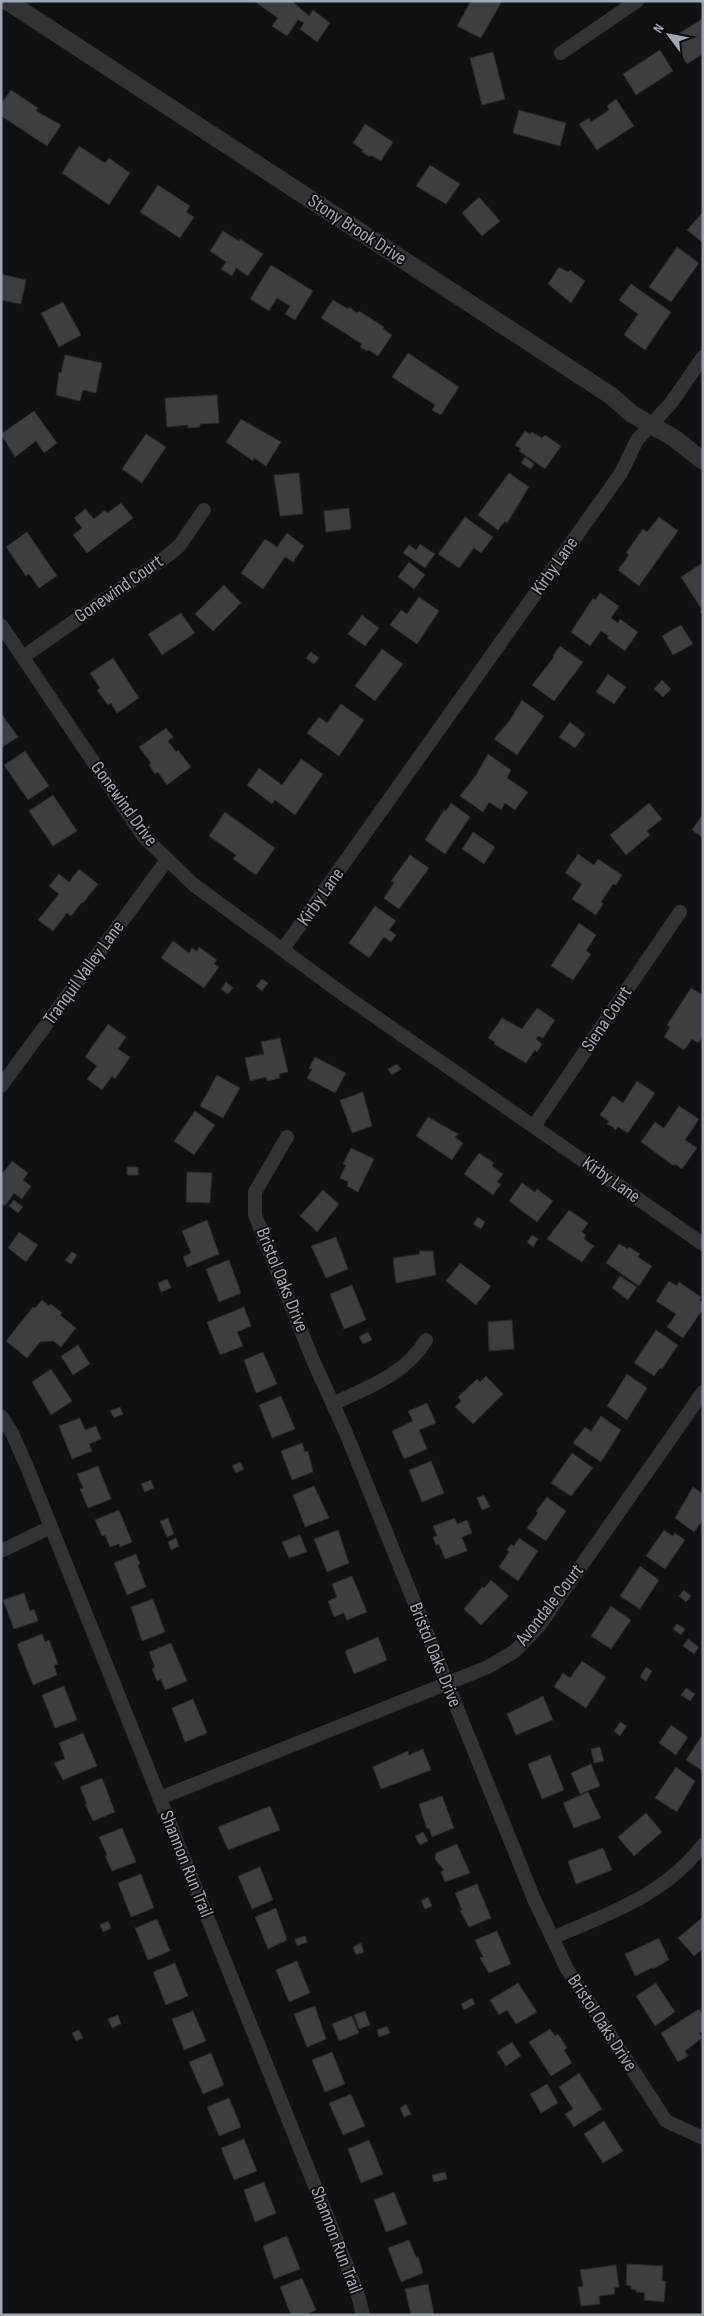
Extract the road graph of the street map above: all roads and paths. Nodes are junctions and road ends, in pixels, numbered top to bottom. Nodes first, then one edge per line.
1 (7, 1) edge
2 (637, 1) edge
3 (561, 53) dead end
4 (703, 358) edge
5 (651, 424) junction
6 (703, 461) edge
7 (204, 510) dead end
8 (1, 625) edge
9 (23, 657) junction
10 (167, 860) junction
11 (680, 912) dead end
12 (283, 949) junction
13 (1, 1086) edge
14 (534, 1126) junction
15 (287, 1137) dead end
16 (703, 1244) edge
17 (426, 1340) dead end
18 (703, 1392) edge
19 (333, 1404) junction
20 (1, 1416) edge
21 (51, 1527) junction
22 (1, 1551) edge
23 (446, 1684) junction
24 (160, 1798) junction
25 (703, 1845) edge
26 (552, 1938) junction
27 (703, 2138) edge
28 (362, 2315) edge

1 - 5 street, Stony Brook Drive
2 - 3 street
4 - 5 street, Kirby Lane
5 - 6 street, Stony Brook Drive
5 - 12 street, Kirby Lane
7 - 9 street, Gonewind Court
8 - 9 street, Gonewind Drive
9 - 10 street, Gonewind Drive
10 - 12 street, Gonewind Drive
10 - 13 street, Tranquil Valley Lane
11 - 14 street, Siena Court
12 - 14 street, Kirby Lane
14 - 16 street, Kirby Lane
15 - 19 street, Bristol Oaks Drive
17 - 19 street
18 - 23 street, Avondale Court
19 - 23 street, Bristol Oaks Drive
20 - 21 street, Shannon Run Trail
21 - 22 street
21 - 24 street, Shannon Run Trail
23 - 24 street, Avondale Court
23 - 26 street, Bristol Oaks Drive
24 - 28 street, Shannon Run Trail
25 - 26 street
26 - 27 street, Bristol Oaks Drive

